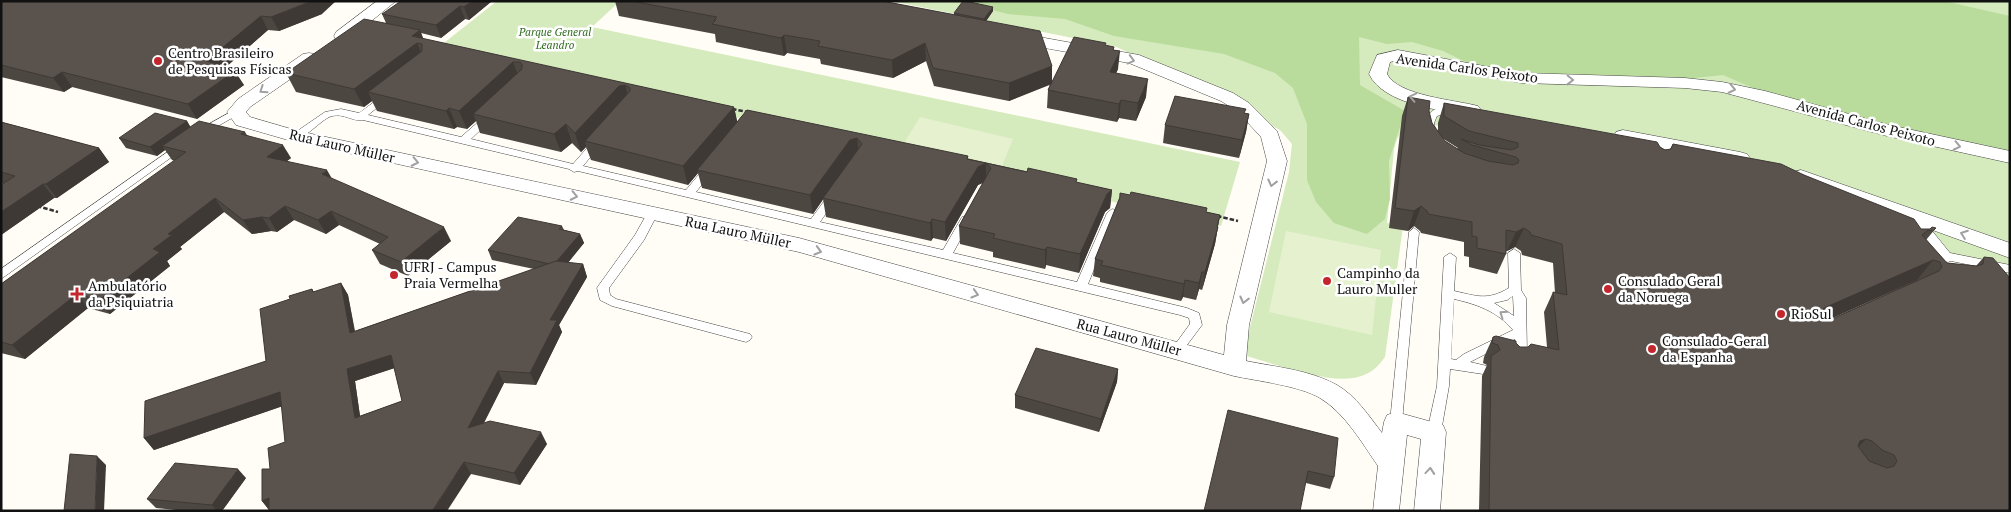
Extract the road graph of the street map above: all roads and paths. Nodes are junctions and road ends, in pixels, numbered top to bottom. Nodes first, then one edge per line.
1 (388, 1) edge
2 (353, 28) junction
3 (374, 30) edge
4 (1000, 34) edge
5 (396, 89) edge
6 (729, 108) edge
7 (1461, 108) junction
8 (496, 110) edge
9 (236, 112) junction
10 (748, 112) edge
11 (1490, 113) edge
12 (359, 118) junction
13 (1607, 133) edge
14 (605, 135) edge
15 (295, 136) junction
16 (1433, 140) edge
17 (462, 142) junction
18 (2010, 157) edge
19 (719, 158) edge
20 (1753, 161) edge
21 (574, 168) junction
22 (1780, 169) edge
23 (841, 185) edge
24 (688, 195) junction
25 (34, 205) edge
26 (970, 212) edge
27 (1112, 212) edge
28 (653, 213) junction
29 (1213, 215) edge
30 (1897, 216) junction
31 (80, 218) junction
32 (813, 224) junction
33 (1261, 226) junction
34 (1414, 232) edge
35 (2010, 251) edge
36 (1514, 253) edge
37 (946, 256) junction
38 (1450, 257) dead end
39 (2010, 269) edge
40 (3, 272) edge
41 (1970, 272) edge
42 (2010, 278) edge
43 (1081, 287) junction
44 (1515, 290) junction
45 (1449, 294) junction
46 (1481, 300) junction
47 (1522, 331) junction
48 (746, 336) dead end
49 (1177, 350) junction
50 (1514, 362) edge
51 (1445, 363) junction
52 (1458, 365) junction
53 (1234, 367) junction
54 (1483, 369) dead end
55 (1396, 422) junction
56 (1434, 432) junction
57 (1391, 462) junction
58 (1386, 511) edge
59 (1427, 511) edge

1 - 2 street
2 - 3 street
2 -> 9 street
4 -> 33 street
5 - 12 lane
6 - 10 path
7 - 11 street, Avenida Carlos Peixoto
7 - 16 lane
7 -> 18 street, Avenida Carlos Peixoto
8 - 17 lane
9 - 15 street, Rua Lauro Müller
9 - 31 lane
12 - 15 lane
12 - 17 lane
13 - 20 street
14 - 21 lane
15 -> 28 street, Rua Lauro Müller
17 - 21 lane
19 - 24 lane
21 - 24 lane
22 - 30 street
23 - 32 lane
24 - 32 lane
25 - 31 path
26 - 37 lane
27 - 43 lane
28 - 48 lane
28 -> 49 street, Rua Lauro Müller
29 - 33 path
35 -> 30 street
30 - 39 lane
31 - 40 lane
32 - 37 lane
33 -> 53 street
34 - 55 lane
36 - 44 lane
37 - 43 lane
38 - 45 lane
41 - 42 lane
43 - 49 lane
44 - 46 lane
44 - 47 lane
45 - 46 lane
45 - 51 lane
47 -> 46 lane
47 - 50 lane
47 - 52 lane
49 - 53 street, Rua Lauro Müller
51 - 52 lane
51 - 56 lane
52 - 54 lane
53 - 57 street, Rua Lauro Müller
55 - 56 street
55 - 57 street
59 -> 56 street
57 - 58 street

